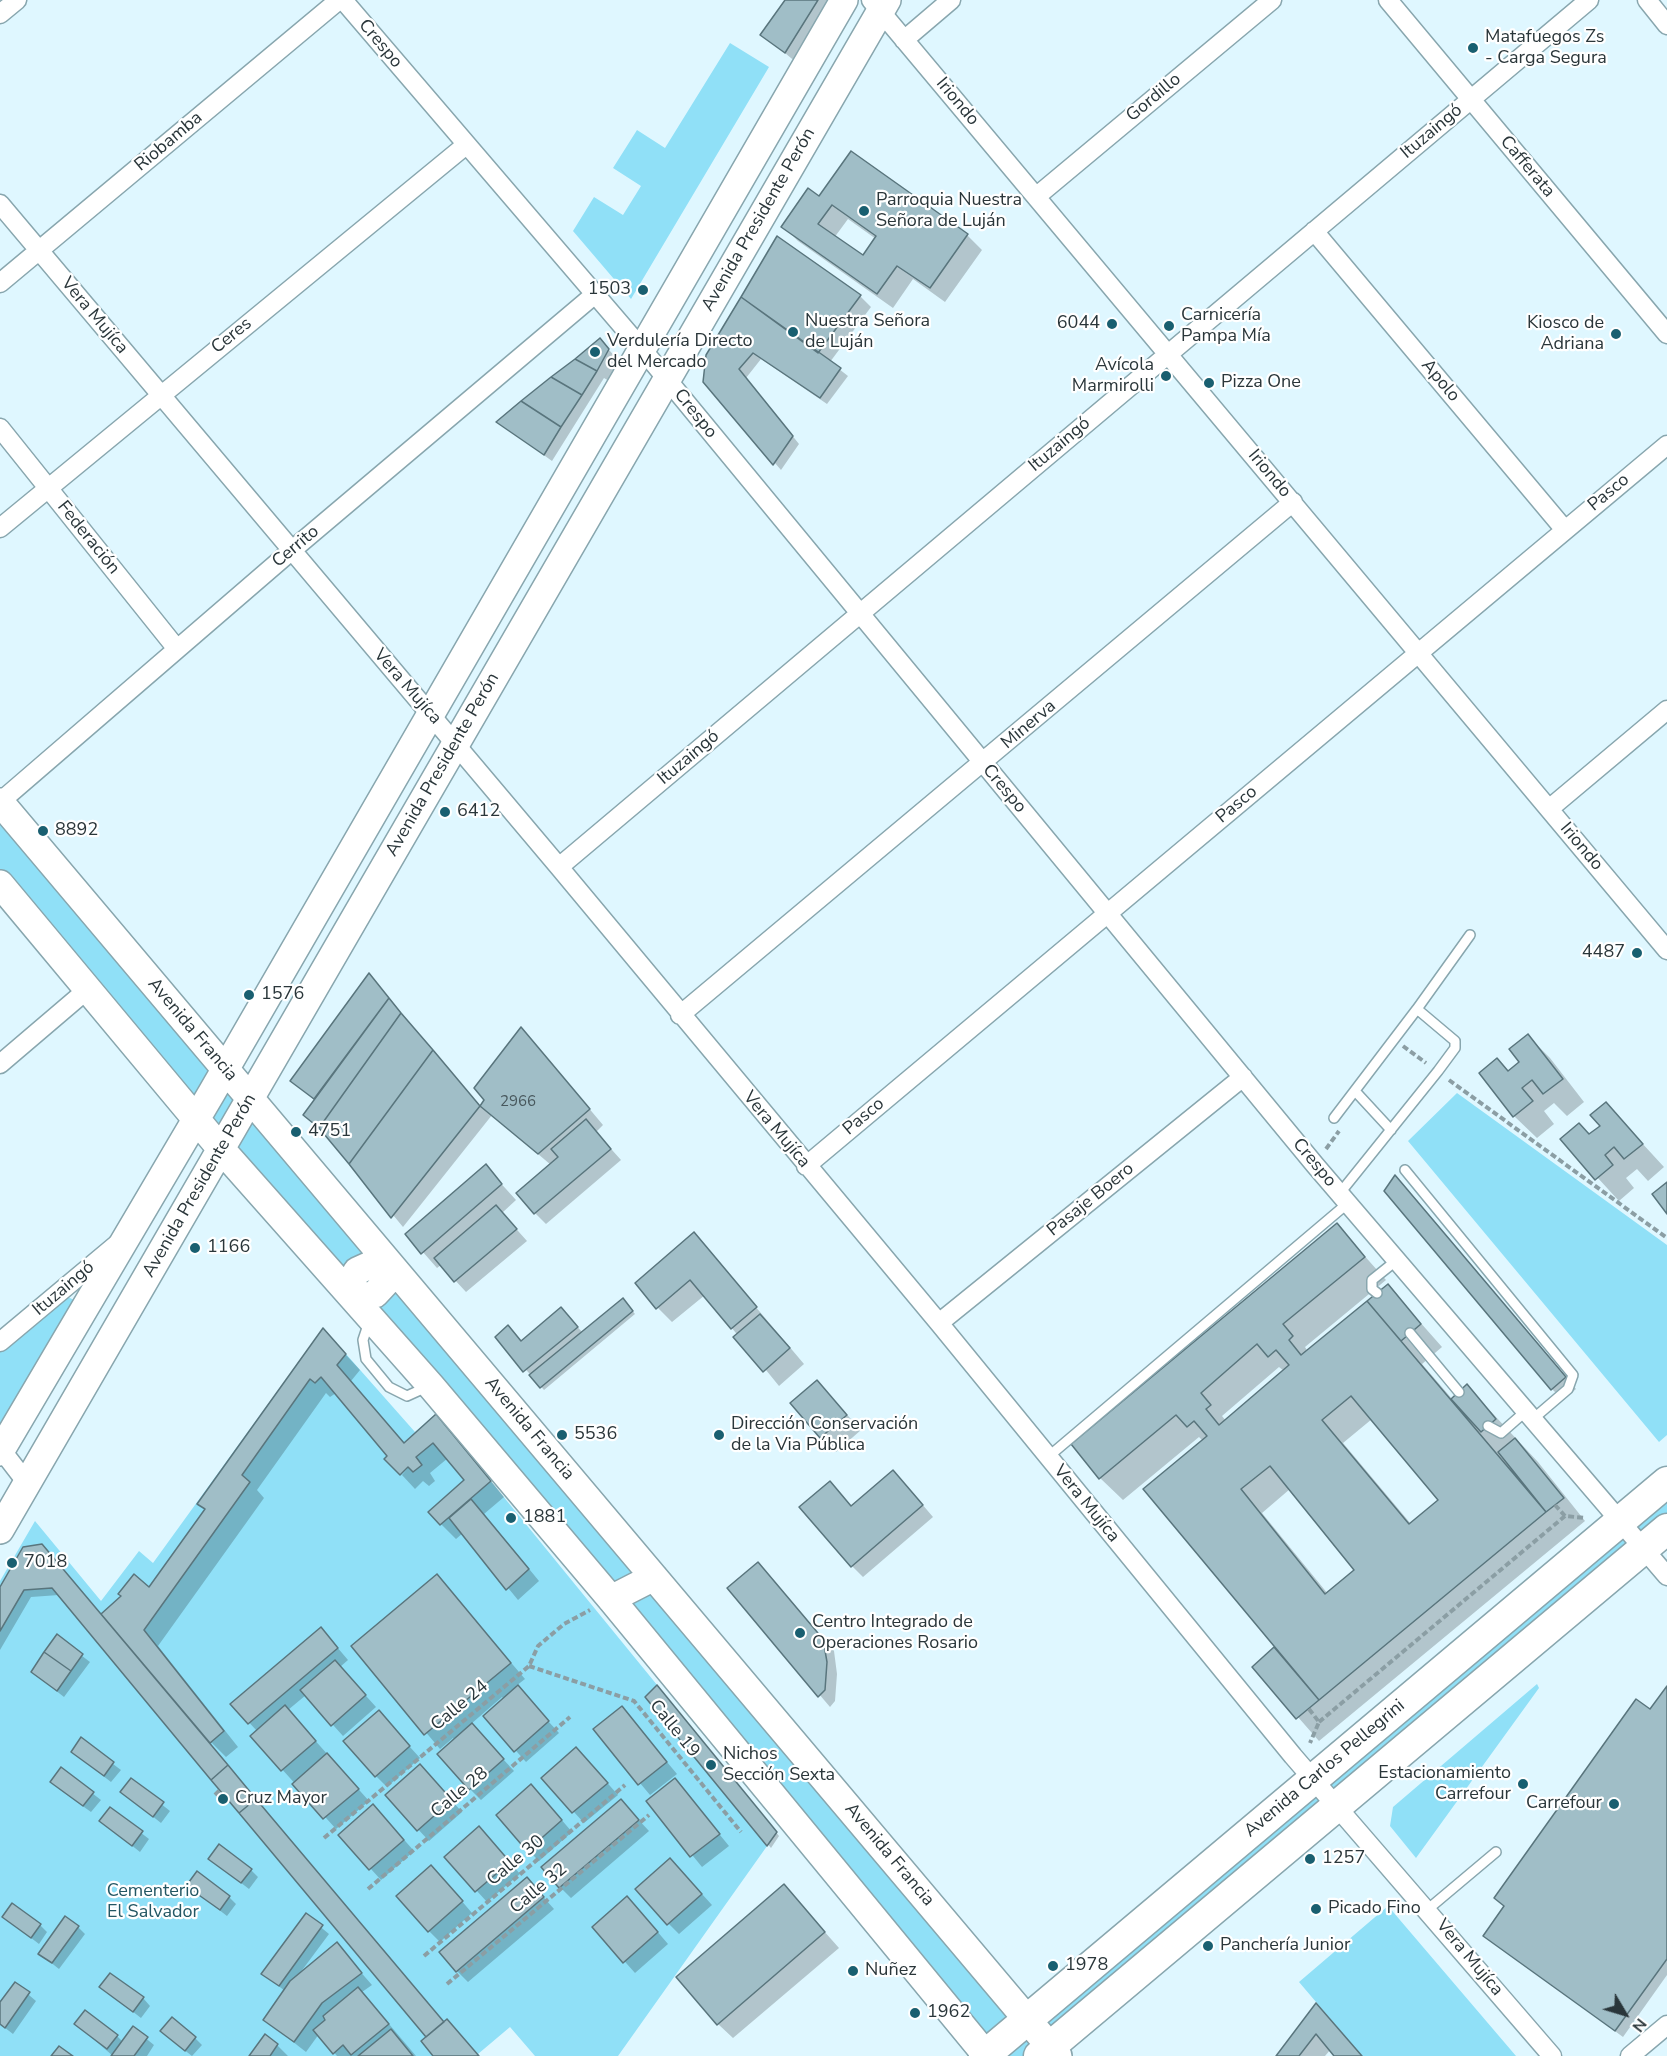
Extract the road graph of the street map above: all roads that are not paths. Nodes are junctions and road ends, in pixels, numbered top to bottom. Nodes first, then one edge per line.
1 (17, 0) edge
2 (341, 0) edge
3 (844, 0) edge
4 (951, 0) edge
5 (1272, 0) edge
6 (1388, 0) edge
7 (1589, 0) edge
8 (1647, 0) edge
9 (879, 4) edge
10 (0, 14) edge
11 (1667, 25) edge
12 (904, 40) junction
13 (1471, 99) junction
14 (466, 145) junction
15 (1037, 196) junction
16 (0, 204) edge
17 (1314, 231) junction
18 (39, 251) junction
19 (0, 284) edge
20 (594, 295) junction
21 (1667, 334) edge
22 (642, 349) junction
23 (1168, 354) junction
24 (667, 380) junction
25 (160, 395) junction
26 (0, 428) edge
27 (1667, 445) edge
28 (48, 488) junction
29 (1293, 502) junction
30 (0, 528) edge
31 (1565, 530) junction
32 (291, 550) junction
33 (860, 614) junction
34 (177, 649) junction
35 (1419, 653) junction
36 (1667, 710) edge
37 (430, 714) junction
38 (456, 744) junction
39 (983, 763) junction
40 (0, 802) edge
41 (1549, 809) junction
42 (559, 867) junction
43 (0, 884) edge
44 (1107, 914) junction
45 (1470, 935) dead end
46 (1667, 950) edge
47 (88, 989) junction
48 (1417, 1009) junction
49 (680, 1015) junction
50 (0, 1064) edge
51 (225, 1069) junction
52 (1243, 1077) junction
53 (1355, 1091) junction
54 (250, 1099) junction
55 (1334, 1118) dead end
56 (196, 1119) junction
57 (1391, 1130) junction
58 (221, 1149) junction
59 (806, 1166) junction
60 (1405, 1170) dead end
61 (1344, 1198) junction
62 (127, 1235) junction
63 (1397, 1260) junction
64 (391, 1266) junction
65 (1377, 1293) dead end
66 (357, 1302) junction
67 (939, 1323) junction
68 (1410, 1333) dead end
69 (0, 1342) edge
70 (1459, 1392) dead end
71 (1530, 1415) junction
72 (1488, 1426) dead end
73 (0, 1450) edge
74 (1048, 1457) junction
75 (1667, 1482) edge
76 (27, 1483) junction
77 (1620, 1521) junction
78 (1667, 1529) edge
79 (0, 1530) edge
80 (1644, 1549) junction
81 (1667, 1576) edge
82 (654, 1577) junction
83 (611, 1599) junction
84 (1313, 1779) junction
85 (1336, 1806) junction
86 (1496, 1852) dead end
87 (1428, 1910) junction
88 (1027, 2019) junction
89 (1667, 2025) edge
90 (1049, 2053) edge
91 (985, 2056) edge
92 (1552, 2056) edge
93 (1630, 2056) edge

1 - 10 street
2 - 14 street, Crespo
2 - 18 street, Riobamba
3 - 22 main road, Avenida Presidente Perón
4 - 12 street
5 - 15 street, Gordillo
6 - 13 street, Cafferata
7 - 13 street, Ituzaingó
8 - 11 street
9 - 12 street, Iriondo
9 - 24 main road, Avenida Presidente Perón
12 - 15 street, Iriondo
13 - 17 street, Ituzaingó
13 - 21 street, Cafferata
14 - 20 street, Crespo
14 - 25 street, Ceres
15 - 23 street, Iriondo
16 - 18 street, Vera Mujíca
17 - 23 street, Ituzaingó
17 - 31 street, Apolo
18 - 19 street, Riobamba
18 - 25 street, Vera Mujíca
20 - 22 street, Crespo
20 - 32 street, Cerrito
22 - 24 street, Crespo
22 - 37 main road, Avenida Presidente Perón
23 - 29 street, Iriondo
23 - 33 street, Ituzaingó
24 - 33 street, Crespo
24 - 38 main road, Avenida Presidente Perón
25 - 28 street, Ceres
25 - 32 street, Vera Mujíca
26 - 28 street, Federación
27 - 31 street, Pasco
28 - 30 street, Ceres
28 - 34 street, Federación
29 - 35 street, Iriondo
29 - 39 street, Minerva
31 - 35 street, Pasco
32 - 34 street, Cerrito
32 - 37 street, Vera Mujíca
33 - 39 street, Crespo
33 - 42 street, Ituzaingó
34 - 40 street, Cerrito
35 - 41 street, Iriondo
35 - 44 street, Pasco
36 - 41 street
37 - 38 street, Vera Mujíca
37 - 51 main road, Avenida Presidente Perón
38 - 42 street, Vera Mujíca
38 - 54 main road, Avenida Presidente Perón
39 - 44 street, Crespo
39 - 49 street, Minerva
40 - 51 main road, Avenida Francia
41 - 46 street, Iriondo
42 - 49 street, Vera Mujíca
43 - 47 main road
44 - 52 street, Crespo
44 - 59 street, Pasco
45 - 48 lane
47 - 50 street
47 - 56 main road
48 - 53 lane
48 - 57 lane
49 - 59 street, Vera Mujíca
51 - 54 main road, Avenida Francia
51 - 56 main road, Avenida Presidente Perón
52 - 61 street, Crespo
52 - 67 street, Pasaje Boero
53 - 55 lane
53 - 57 lane
54 - 58 main road, Avenida Presidente Perón
54 - 64 main road, Avenida Francia
56 - 58 main road
56 - 62 main road, Avenida Presidente Perón
57 - 61 lane
58 - 66 main road
58 - 76 main road, Avenida Presidente Perón
59 - 67 street, Vera Mujíca
60 - 71 lane
61 - 63 street, Crespo
61 - 74 lane
62 - 69 street, Ituzaingó
62 - 73 main road, Avenida Presidente Perón
63 - 65 lane
63 - 71 street, Crespo
64 - 66 main road
64 - 82 main road, Avenida Francia
66 - 83 main road
67 - 74 street, Vera Mujíca
68 - 70 lane
71 - 72 lane
71 - 77 street, Crespo
73 - 76 street
74 - 84 street, Vera Mujíca
75 - 77 main road, Avenida Carlos Pellegrini
76 - 79 main road, Avenida Presidente Perón
77 - 80 street, Crespo
77 - 84 main road, Avenida Carlos Pellegrini
78 - 80 main road, Avenida Carlos Pellegrini
80 - 81 street, Crespo
80 - 85 main road, Avenida Carlos Pellegrini
82 - 83 main road
82 - 88 main road, Avenida Francia
83 - 91 main road
84 - 85 street, Vera Mujíca
84 - 88 main road, Avenida Carlos Pellegrini
85 - 87 street, Vera Mujíca
85 - 90 main road, Avenida Carlos Pellegrini
86 - 87 lane
87 - 92 street, Vera Mujíca
88 - 90 main road, Avenida Francia
88 - 91 main road, Avenida Carlos Pellegrini
89 - 93 street

